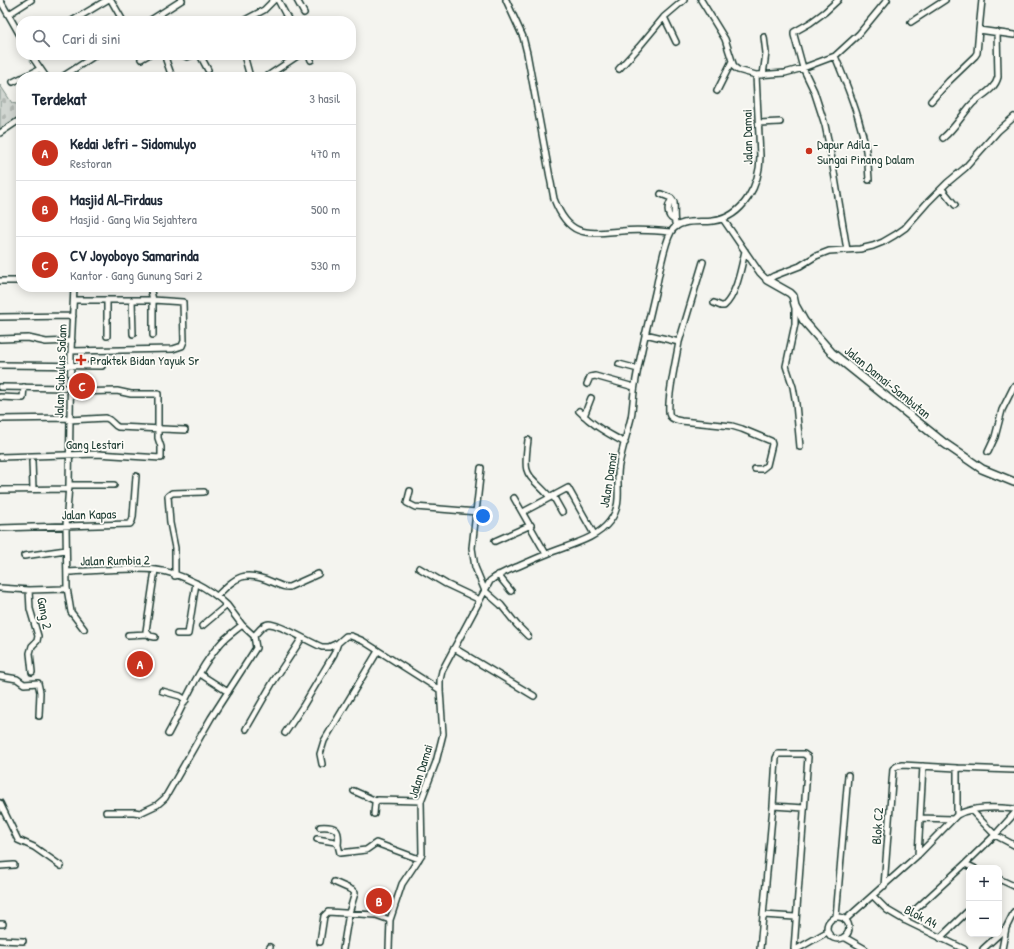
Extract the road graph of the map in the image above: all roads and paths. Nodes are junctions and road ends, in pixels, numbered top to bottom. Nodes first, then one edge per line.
1 (0, 0) edge
2 (31, 0) edge
3 (107, 0) edge
4 (111, 0) edge
5 (182, 0) edge
6 (274, 0) edge
7 (278, 0) edge
8 (297, 0) edge
9 (506, 0) edge
10 (684, 0) edge
11 (700, 0) edge
12 (838, 0) edge
13 (888, 0) edge
14 (944, 0) edge
15 (982, 0) edge
16 (304, 13) dead end
17 (9, 14) junction
18 (80, 16) edge
19 (120, 16) edge
20 (157, 16) edge
21 (253, 16) edge
22 (287, 16) edge
23 (664, 16) junction
24 (911, 22) dead end
25 (16, 27) edge
26 (979, 30) junction
27 (997, 32) junction
28 (1014, 35) edge
29 (764, 37) dead end
30 (676, 42) dead end
31 (835, 56) junction
32 (34, 60) edge
33 (88, 60) edge
34 (166, 60) edge
35 (203, 60) edge
36 (245, 60) edge
37 (292, 60) edge
38 (732, 61) junction
39 (803, 68) junction
40 (40, 69) junction
41 (620, 69) dead end
42 (208, 70) dead end
43 (34, 72) edge
44 (42, 72) edge
45 (70, 72) edge
46 (170, 72) edge
47 (249, 72) edge
48 (274, 72) edge
49 (756, 75) junction
50 (763, 75) junction
51 (717, 91) dead end
52 (931, 101) dead end
53 (1014, 117) edge
54 (780, 122) dead end
55 (16, 123) edge
56 (759, 123) junction
57 (0, 134) edge
58 (943, 138) dead end
59 (869, 180) dead end
60 (942, 189) junction
61 (661, 194) dead end
62 (955, 205) dead end
63 (724, 219) junction
64 (676, 227) junction
65 (672, 232) junction
66 (847, 250) junction
67 (745, 251) junction
68 (703, 262) dead end
69 (767, 280) junction
70 (0, 281) edge
71 (16, 281) edge
72 (74, 292) edge
73 (151, 292) edge
74 (74, 300) junction
75 (107, 300) junction
76 (132, 300) junction
77 (153, 300) junction
78 (714, 303) dead end
79 (795, 305) junction
80 (72, 316) junction
81 (0, 318) edge
82 (133, 334) dead end
83 (646, 334) junction
84 (153, 335) dead end
85 (107, 336) dead end
86 (0, 339) edge
87 (72, 341) junction
88 (679, 342) junction
89 (71, 351) junction
90 (619, 364) dead end
91 (0, 365) edge
92 (71, 366) junction
93 (102, 366) dead end
94 (638, 369) junction
95 (587, 384) dead end
96 (1014, 386) edge
97 (0, 387) edge
98 (634, 387) junction
99 (24, 388) junction
100 (70, 390) junction
101 (0, 397) edge
102 (591, 398) dead end
103 (579, 411) dead end
104 (584, 416) junction
105 (69, 419) junction
106 (0, 420) edge
107 (159, 430) junction
108 (185, 430) dead end
109 (528, 440) dead end
110 (625, 443) junction
111 (800, 447) dead end
112 (988, 452) dead end
113 (69, 455) junction
114 (0, 458) edge
115 (32, 461) dead end
116 (481, 468) dead end
117 (755, 469) dead end
118 (136, 476) dead end
119 (1014, 482) edge
120 (114, 485) dead end
121 (69, 487) junction
122 (33, 489) junction
123 (0, 490) edge
124 (410, 491) dead end
125 (204, 492) dead end
126 (551, 496) junction
127 (514, 498) dead end
128 (477, 512) junction
129 (523, 512) junction
130 (562, 512) dead end
131 (66, 526) junction
132 (531, 526) junction
133 (0, 528) edge
134 (594, 534) junction
135 (495, 541) dead end
136 (66, 550) junction
137 (546, 554) junction
138 (24, 556) dead end
139 (419, 568) dead end
140 (155, 570) junction
141 (67, 572) junction
142 (318, 574) dead end
143 (498, 575) junction
144 (175, 576) junction
145 (196, 583) junction
146 (0, 588) edge
147 (67, 588) junction
148 (29, 590) junction
149 (484, 591) junction
150 (511, 591) dead end
151 (217, 596) junction
152 (480, 600) junction
153 (227, 605) junction
154 (242, 625) junction
155 (202, 626) dead end
156 (84, 629) dead end
157 (148, 634) junction
158 (177, 634) dead end
159 (128, 635) dead end
160 (254, 636) junction
161 (528, 636) dead end
162 (155, 637) dead end
163 (302, 638) junction
164 (338, 643) junction
165 (454, 648) junction
166 (378, 651) junction
167 (32, 672) dead end
168 (200, 674) junction
169 (0, 676) edge
170 (440, 690) junction
171 (162, 691) dead end
172 (228, 692) junction
173 (534, 696) dead end
174 (186, 700) junction
175 (39, 716) dead end
176 (246, 730) dead end
177 (285, 733) dead end
178 (168, 734) dead end
179 (322, 764) dead end
180 (923, 766) junction
181 (957, 768) junction
182 (1014, 770) edge
183 (848, 775) dead end
184 (354, 791) dead end
185 (376, 801) junction
186 (421, 801) junction
187 (0, 802) edge
188 (773, 806) junction
189 (804, 808) junction
190 (1014, 809) edge
191 (971, 810) junction
192 (106, 812) dead end
193 (374, 814) dead end
194 (1014, 814) edge
195 (957, 816) junction
196 (920, 818) junction
197 (952, 819) junction
198 (320, 827) dead end
199 (995, 835) junction
200 (317, 839) dead end
201 (338, 845) junction
202 (1014, 845) edge
203 (918, 855) junction
204 (420, 859) junction
205 (965, 864) joint
206 (14, 865) dead end
207 (0, 866) edge
208 (60, 866) dead end
209 (1002, 881) edge
210 (334, 882) dead end
211 (884, 886) junction
212 (1014, 886) edge
213 (873, 896) junction
214 (1014, 912) edge
215 (349, 913) junction
216 (966, 913) edge
217 (763, 915) junction
218 (795, 917) junction
219 (836, 917) junction
220 (390, 920) junction
221 (845, 920) junction
222 (904, 920) junction
223 (1006, 928) junction
224 (827, 932) junction
225 (844, 937) junction
226 (940, 938) junction
227 (0, 940) edge
228 (23, 941) dead end
229 (320, 942) dead end
230 (343, 949) edge
231 (388, 949) edge
232 (760, 949) edge
233 (795, 949) edge
234 (865, 949) edge
235 (964, 949) edge
236 (983, 949) edge
237 (1002, 949) edge

1 - 17 street
2 - 17 street
3 - 18 street
4 - 19 street
5 - 20 street
6 - 21 street
7 - 22 street
8 - 16 street
9 - 65 street
10 - 23 street
11 - 38 street
12 - 39 street
13 - 31 street
14 - 24 street
15 - 26 street
17 - 25 street
23 - 30 street
23 - 41 street
26 - 27 street
26 - 52 street
27 - 28 street
27 - 58 street
29 - 50 street
31 - 39 street
31 - 59 street
32 - 40 street
33 - 45 street
34 - 46 street
35 - 42 street
36 - 47 street
37 - 48 street
38 - 49 street
38 - 51 street
39 - 50 street
39 - 66 street
40 - 43 street
40 - 44 street
49 - 50 street
49 - 56 street, Jalan Damai
53 - 60 street
54 - 56 street
55 - 57 street
56 - 63 street, Jalan Damai
60 - 62 street
60 - 66 street
61 - 64 street
63 - 64 street, Jalan Damai
63 - 67 street
64 - 65 street, Jalan Damai
65 - 83 street, Jalan Damai
66 - 69 street
67 - 69 street
67 - 78 street
68 - 88 street
69 - 79 street, Jalan Damai-Sambutan
70 - 71 street
72 - 74 street, Jalan Subulus Salam
73 - 77 street
74 - 75 street
74 - 80 street, Jalan Subulus Salam
75 - 76 street
75 - 85 street
76 - 77 street
76 - 82 street
77 - 84 street
77 - 89 street
79 - 111 street
79 - 119 street, Jalan Damai-Sambutan
80 - 81 street
80 - 87 street, Jalan Subulus Salam
83 - 88 street
83 - 94 street, Jalan Damai
86 - 87 street
87 - 89 street, Jalan Subulus Salam
88 - 117 street
89 - 92 street, Jalan Subulus Salam
90 - 94 street
91 - 92 street
92 - 93 street
92 - 100 street, Jalan Subulus Salam
94 - 98 street, Jalan Damai
95 - 98 street
96 - 112 street
97 - 99 street
98 - 110 street, Jalan Damai
99 - 100 street
99 - 101 street
100 - 105 street, Jalan Subulus Salam
100 - 107 street
102 - 104 street
103 - 104 street
104 - 110 street
105 - 106 street
105 - 107 street
105 - 113 street, Jalan Subulus Salam
107 - 108 street
107 - 113 street, Gang Lestari
109 - 126 street
110 - 134 street, Jalan Damai
113 - 114 street, Gang Lestari
113 - 121 street, Jalan Subulus Salam
115 - 122 street
116 - 128 street
118 - 131 street, Jalan Kapas
120 - 121 street
121 - 122 street
121 - 131 street, Jalan Subulus Salam
122 - 123 street
124 - 128 street
125 - 144 street
126 - 129 street
126 - 130 street
126 - 134 street
127 - 129 street
128 - 149 street
129 - 132 street
131 - 133 street, Jalan Kapas
131 - 136 street, Jalan Subulus Salam
132 - 135 street
132 - 137 street
134 - 137 street, Jalan Damai
136 - 138 street
136 - 141 street, Jalan Subulus Salam
137 - 143 street, Jalan Damai
139 - 152 street
140 - 141 street, Jalan Rumbia 2
140 - 144 street, Jalan Rumbia 2
140 - 157 street
141 - 147 street, Jalan Subulus Salam
142 - 151 street
143 - 149 street, Jalan Damai
143 - 150 street
144 - 145 street, Jalan Rumbia 2
145 - 151 street, Jalan Rumbia 2
145 - 158 street
146 - 148 street
147 - 148 street
147 - 156 street, Jalan Subulus Salam
148 - 167 street, Gang 2
149 - 152 street, Jalan Damai
149 - 161 street
151 - 153 street, Jalan Rumbia 2
152 - 165 street, Jalan Damai
153 - 154 street, Jalan Rumbia 2
153 - 155 street
154 - 160 street, Jalan Rumbia 2
154 - 168 street
157 - 159 street
157 - 162 street
160 - 163 street
160 - 172 street
163 - 164 street
163 - 176 street
164 - 166 street
164 - 177 street
165 - 170 street, Jalan Damai
165 - 173 street
166 - 170 street
166 - 179 street
168 - 172 street
168 - 174 street
169 - 175 street
170 - 186 street, Jalan Damai
171 - 174 street
172 - 192 street
174 - 178 street
180 - 181 street
180 - 196 street
180 - 211 street, Blok C2
181 - 182 street
181 - 195 street
183 - 219 street
184 - 185 street
185 - 186 street
185 - 193 street
186 - 204 street, Jalan Damai
187 - 208 street
188 - 189 street
188 - 189 street
188 - 217 street
189 - 218 street
190 - 191 street
191 - 195 street
191 - 199 street
194 - 199 street
195 - 197 street
196 - 197 street
196 - 203 street
197 - 203 street
198 - 201 street
199 - 202 street
199 - 205 street
200 - 201 street
201 - 204 street
203 - 211 street
204 - 220 street, Jalan Damai
205 - 222 street
206 - 207 street
209 - 212 street
210 - 215 street
211 - 213 street
213 - 221 street
213 - 222 street, Blok A4
214 - 223 street
215 - 220 street
215 - 229 street
215 - 230 street
216 - 226 street
217 - 218 street
217 - 232 street
218 - 233 street
219 - 221 street
219 - 224 street
220 - 231 street, Jalan Damai
221 - 225 street
222 - 226 street, Blok A4
223 - 236 street
223 - 237 street
224 - 225 street
224 - 233 street
225 - 234 street
226 - 235 street, Blok A4
227 - 228 street

